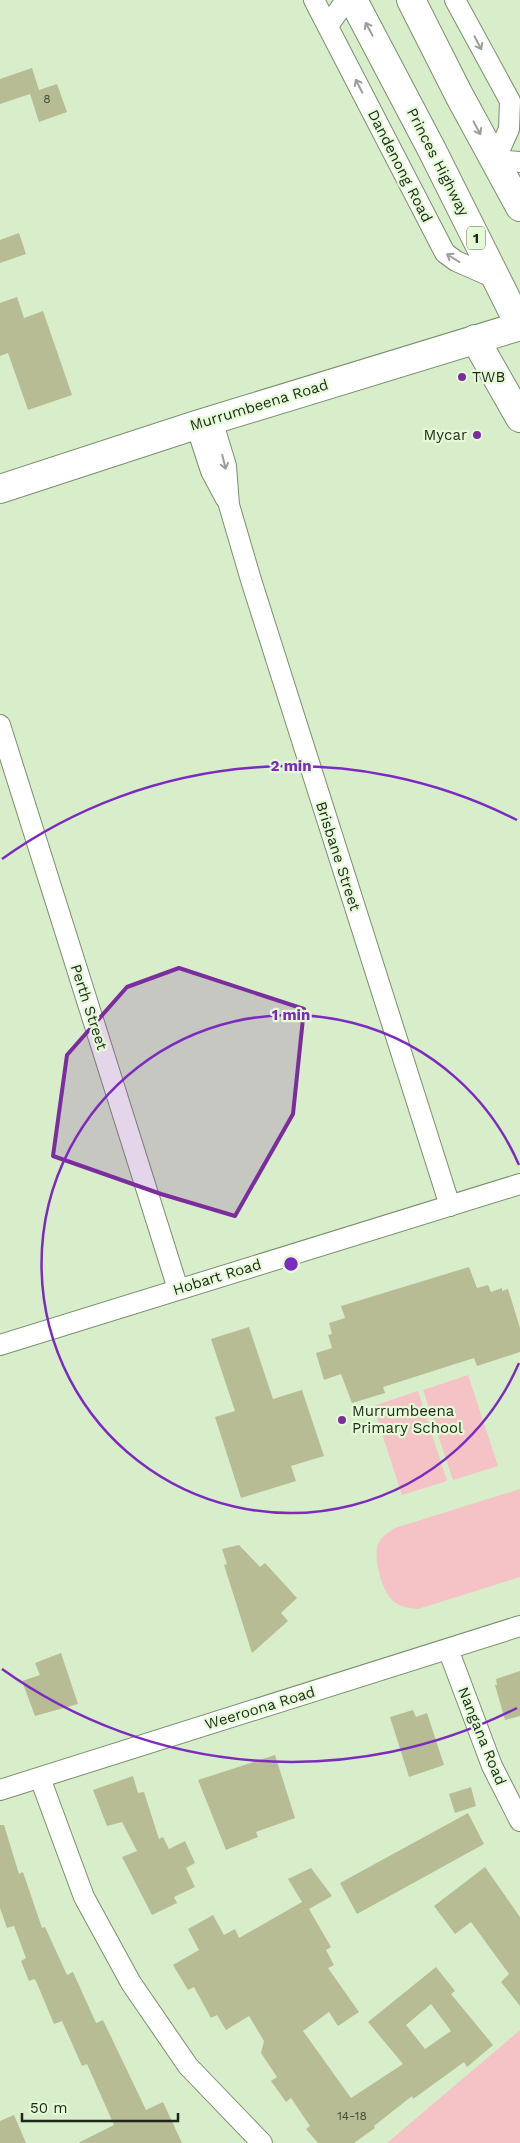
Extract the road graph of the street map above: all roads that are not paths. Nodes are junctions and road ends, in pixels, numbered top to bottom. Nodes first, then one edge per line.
1 (314, 0) edge
2 (346, 0) edge
3 (353, 0) edge
4 (411, 0) edge
5 (455, 0) edge
6 (328, 26) junction
7 (507, 161) edge
8 (520, 207) edge
9 (497, 279) junction
10 (520, 326) edge
11 (475, 339) junction
12 (520, 418) edge
13 (204, 422) junction
14 (0, 489) edge
15 (0, 725) edge
16 (520, 1184) edge
17 (450, 1206) junction
18 (178, 1289) junction
19 (0, 1345) edge
20 (520, 1626) edge
21 (448, 1649) junction
22 (40, 1778) junction
23 (0, 1790) edge
24 (520, 1821) edge
25 (262, 2143) edge

1 - 6 street, Dandenong Road
2 - 6 street
9 -> 3 main road, Princes Highway / 1
4 -> 7 main road
5 -> 7 street
9 -> 6 street, Dandenong Road
7 - 8 main road
9 - 10 main road, Princes Highway / 1
10 - 11 main road, Murrumbeena Road
11 - 12 main road
11 - 13 main road, Murrumbeena Road
13 - 14 main road, Murrumbeena Road
13 - 17 street, Brisbane Street
15 - 18 street, Perth Street
16 - 17 street, Hobart Road
17 - 18 street, Hobart Road
18 - 19 street, Hobart Road
20 - 21 street, Weeroona Road
21 - 22 street, Weeroona Road
21 - 24 street, Nangana Road
22 - 23 street, Weeroona Road
22 - 25 street

